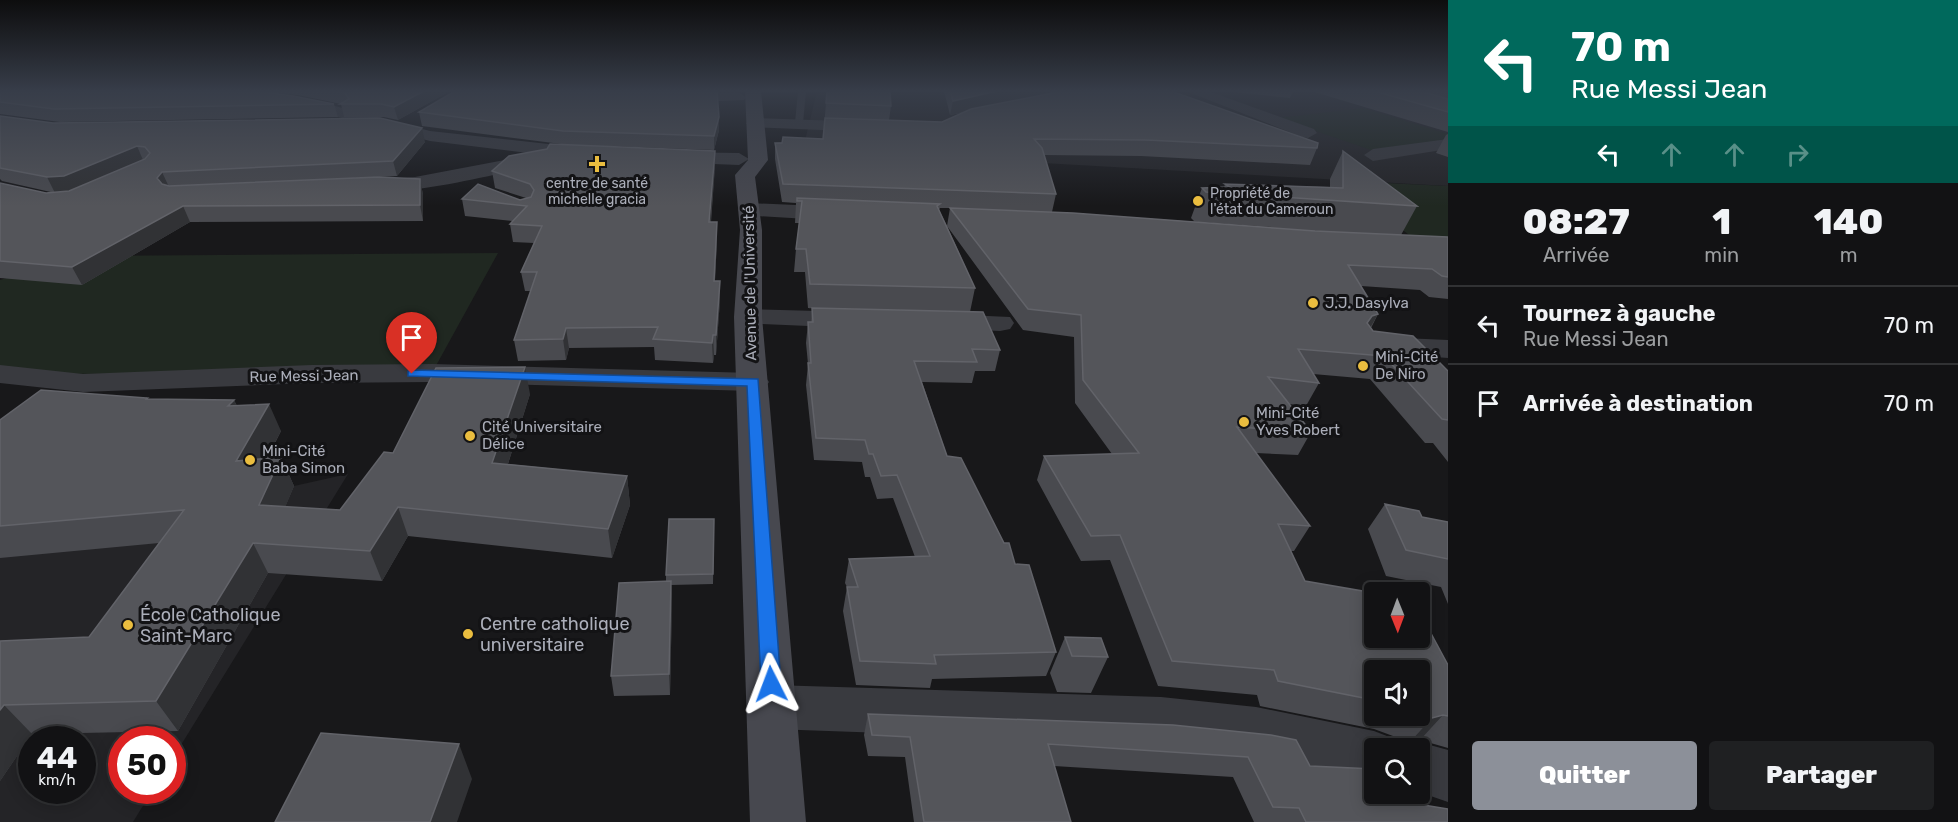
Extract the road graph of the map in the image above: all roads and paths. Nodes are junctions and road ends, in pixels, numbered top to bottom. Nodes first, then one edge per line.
1 (405, 129) edge
2 (743, 129) edge
3 (756, 129) edge
4 (1296, 129) edge
5 (1308, 134) dead end
6 (1448, 144) edge
7 (564, 153) junction
8 (607, 155) edge
9 (1373, 155) dead end
10 (650, 157) edge
11 (472, 174) junction
12 (744, 181) junction
13 (361, 186) edge
14 (483, 192) edge
15 (867, 214) edge
16 (748, 317) junction
17 (880, 320) edge
18 (916, 321) edge
19 (1000, 323) dead end
20 (1372, 345) edge
21 (1448, 349) edge
22 (0, 374) edge
23 (753, 382) junction
24 (772, 707) junction
25 (1364, 754) edge
26 (1430, 770) edge
27 (1448, 776) edge
28 (778, 822) edge

1 - 7 street
2 - 12 main road, Avenue de l'Université
3 - 12 main road
4 - 5 street
6 - 9 street
7 - 8 street
7 - 11 street
10 - 12 street
11 - 13 street
11 - 14 street
12 - 15 street
12 - 16 main road, Avenue de l'Université
16 - 17 street
16 - 23 main road, Avenue de l'Université
18 - 19 street
20 - 21 street
22 - 23 street, Rue Messi Jean
23 - 24 main road, Avenue de l'Université
24 - 25 street
24 - 28 main road, Avenue de l'Université
26 - 27 street

